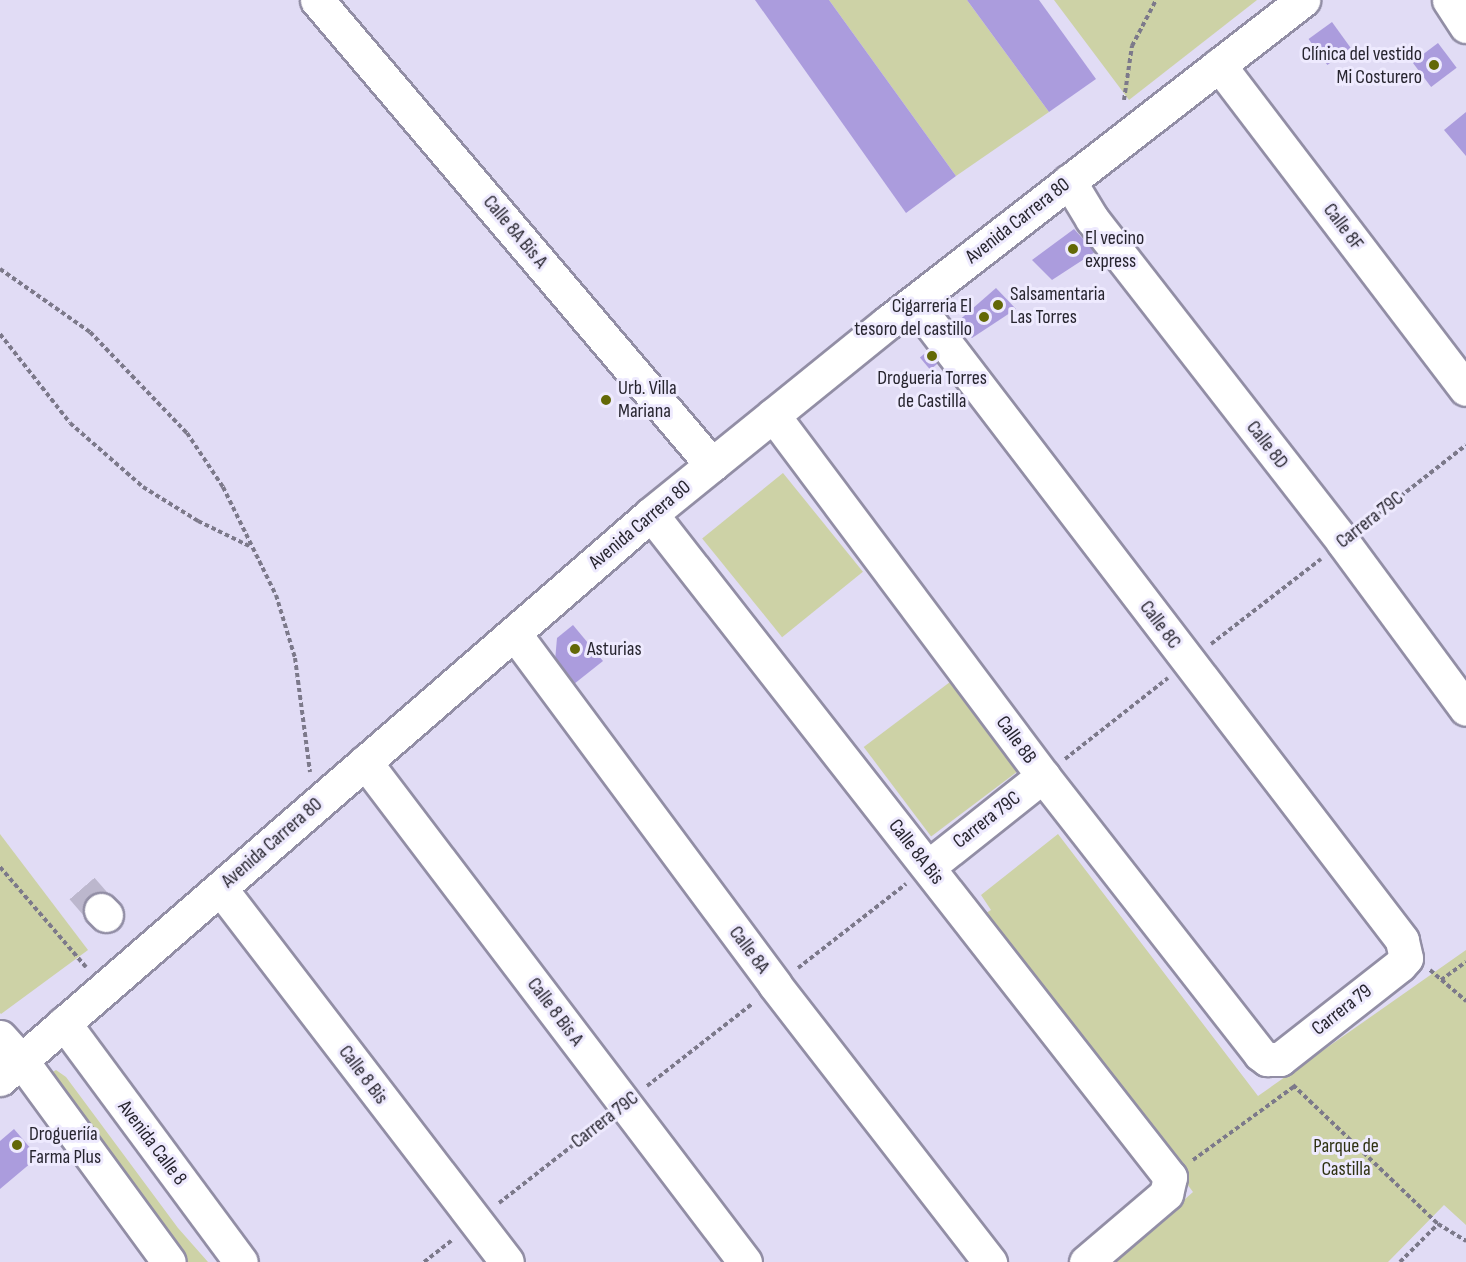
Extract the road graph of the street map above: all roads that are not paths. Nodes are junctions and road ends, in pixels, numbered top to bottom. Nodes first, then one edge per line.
1 (317, 0) edge
2 (1303, 0) edge
3 (1449, 0) edge
4 (1466, 26) edge
5 (1218, 66) junction
6 (1069, 181) junction
7 (914, 302) junction
8 (1466, 389) edge
9 (773, 415) junction
10 (712, 465) junction
11 (651, 514) junction
12 (514, 633) junction
13 (1466, 709) edge
14 (365, 762) junction
15 (1043, 776) junction
16 (928, 867) junction
17 (219, 888) junction
18 (1406, 948) joint
19 (64, 1023) junction
20 (7, 1059) edge
21 (1267, 1059) joint
22 (169, 1262) edge
23 (241, 1262) edge
24 (507, 1262) edge
25 (745, 1262) edge
26 (990, 1262) edge
27 (1086, 1262) edge

1 - 10 street, Calle 8A Bis A
2 - 5 street, Avenida Carrera 80
3 - 4 street
5 - 6 street, Avenida Carrera 80
5 - 8 street, Calle 8F
6 - 7 street, Avenida Carrera 80
6 - 13 street, Calle 8D
7 - 9 street, Avenida Carrera 80
7 - 18 street, Calle 8C
9 - 10 street, Avenida Carrera 80
9 - 15 street, Calle 8B
10 - 11 street, Avenida Carrera 80
11 - 12 street, Avenida Carrera 80
11 - 16 street, Calle 8A Bis
12 - 14 street, Avenida Carrera 80
12 - 26 street, Calle 8A
14 - 17 street, Avenida Carrera 80
14 - 25 street, Calle 8 Bis A
15 - 16 street, Carrera 79C
15 - 21 street, Calle 8B
16 - 27 street, Calle 8A Bis
17 - 19 street, Avenida Carrera 80
17 - 24 street, Calle 8 Bis
18 - 21 street, Carrera 79
19 - 20 street, Avenida Carrera 80
19 - 23 street, Avenida Calle 8
20 - 22 street

